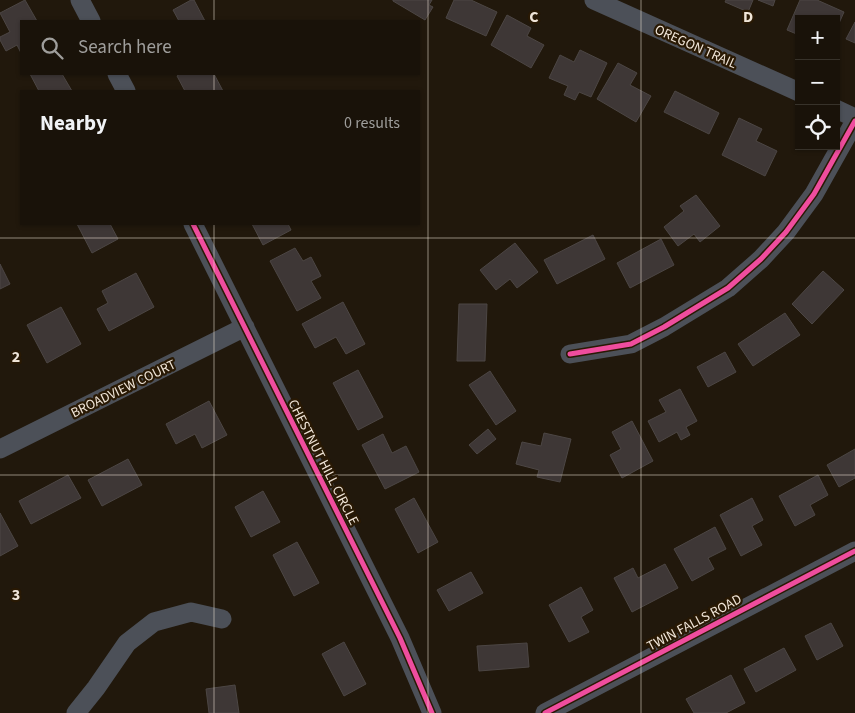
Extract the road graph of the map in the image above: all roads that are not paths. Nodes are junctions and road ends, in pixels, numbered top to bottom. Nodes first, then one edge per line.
1 (80, 0) edge
2 (594, 0) edge
3 (90, 20) edge
4 (118, 75) edge
5 (125, 90) edge
6 (795, 90) edge
7 (840, 111) edge
8 (855, 120) edge
9 (194, 225) edge
10 (245, 327) junction
11 (570, 354) dead end
12 (0, 448) edge
13 (855, 551) edge
14 (222, 620) dead end
15 (76, 713) edge
16 (432, 713) edge
17 (545, 713) edge

1 - 3 street
2 - 6 street, OREGON TRAIL
4 - 5 street
7 - 8 street
8 - 11 street
9 - 10 street, CHESTNUT HILL CIRCLE
10 - 12 street, BROADVIEW COURT
10 - 16 street, CHESTNUT HILL CIRCLE
13 - 17 street, TWIN FALLS ROAD
14 - 15 street

